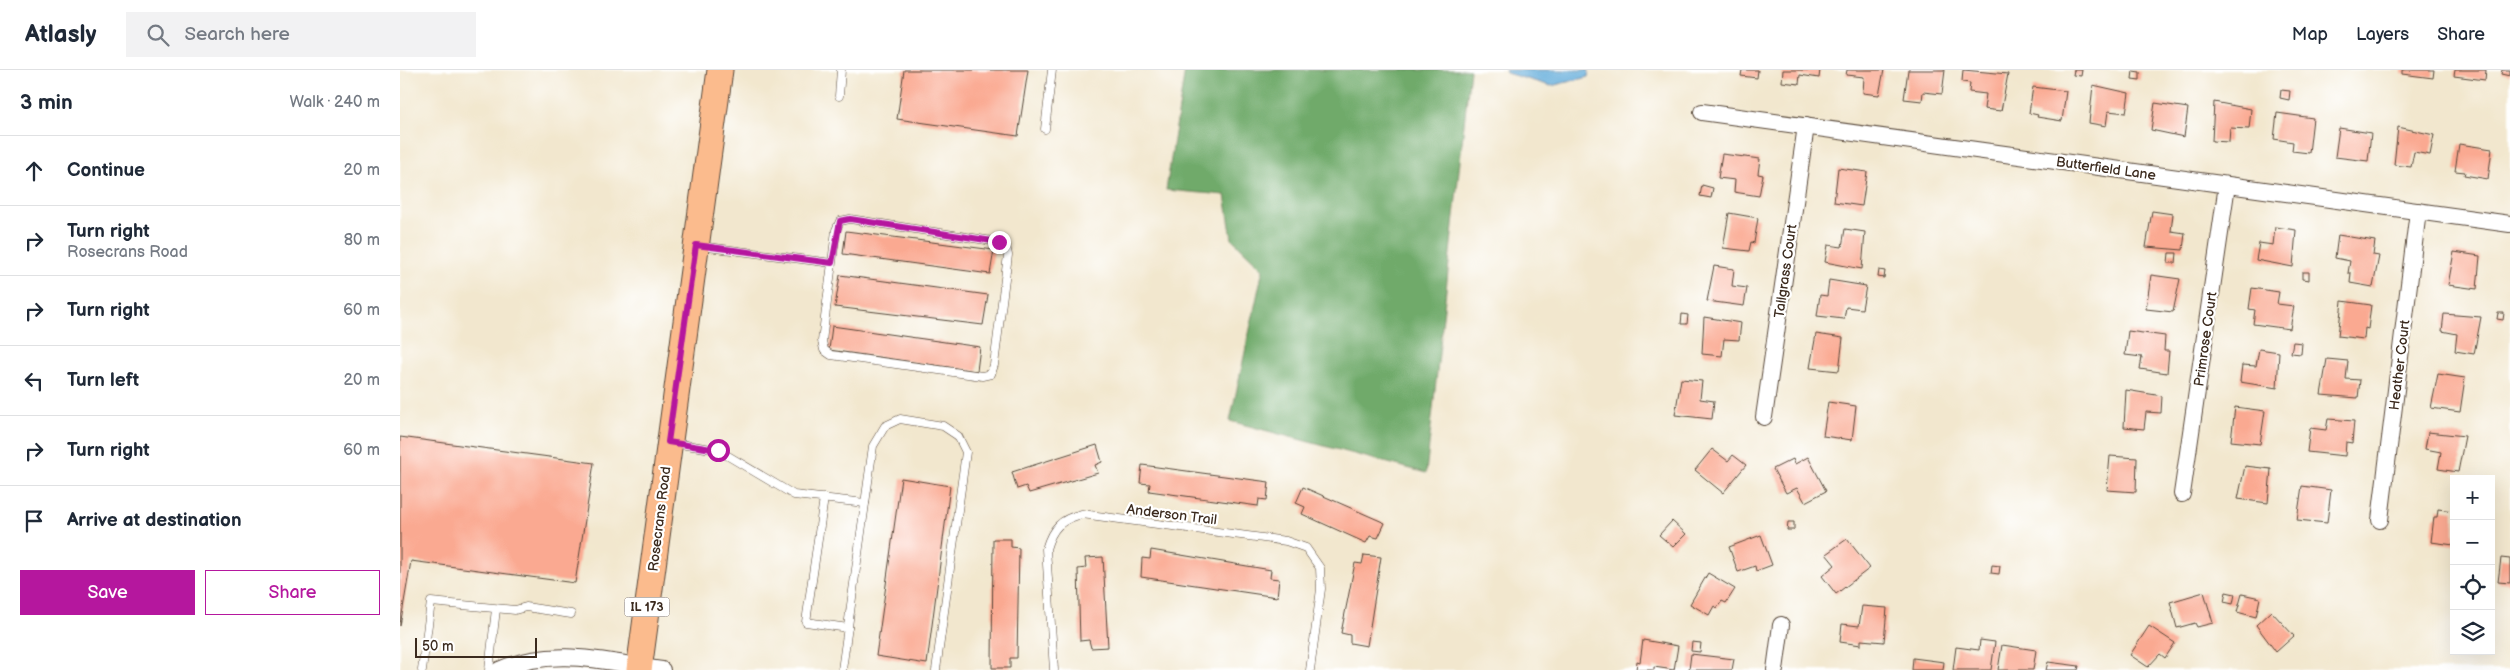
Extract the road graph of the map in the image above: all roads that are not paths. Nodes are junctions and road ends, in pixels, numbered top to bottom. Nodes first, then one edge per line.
1 (720, 70) edge
2 (841, 70) edge
3 (1052, 70) edge
4 (839, 96) dead end
5 (1702, 112) dead end
6 (1806, 126) junction
7 (1045, 129) dead end
8 (2227, 184) junction
9 (2418, 211) junction
10 (2510, 224) edge
11 (696, 245) junction
12 (832, 263) junction
13 (1764, 417) dead end
14 (668, 442) junction
15 (2182, 494) dead end
16 (824, 498) junction
17 (865, 503) junction
18 (2380, 520) dead end
19 (496, 608) junction
20 (572, 614) dead end
21 (1781, 625) dead end
22 (848, 628) junction
23 (647, 669) edge
24 (422, 670) edge
25 (489, 670) edge
26 (499, 670) edge
27 (842, 670) edge
28 (936, 670) edge
29 (1054, 670) edge
30 (1310, 670) edge
31 (1775, 670) edge

1 - 11 main road, Rosecrans Road / IL 173
2 - 4 lane
3 - 7 lane
5 - 6 street, Butterfield Lane
6 - 8 street, Butterfield Lane
6 - 13 street, Tallgrass Court
8 - 9 street, Butterfield Lane
8 - 15 street, Primrose Court
9 - 10 street, Butterfield Lane
9 - 18 street, Heather Court
11 - 12 lane
11 - 14 main road, Rosecrans Road / IL 173
12 - 12 lane
14 - 16 lane
14 - 23 main road, Rosecrans Road / IL 173
16 - 17 lane
16 - 22 lane
17 - 22 lane
17 - 28 lane
19 - 20 lane
19 - 24 lane
19 - 25 lane
21 - 31 street
22 - 27 lane
23 - 26 street
29 - 30 lane, Anderson Trail

